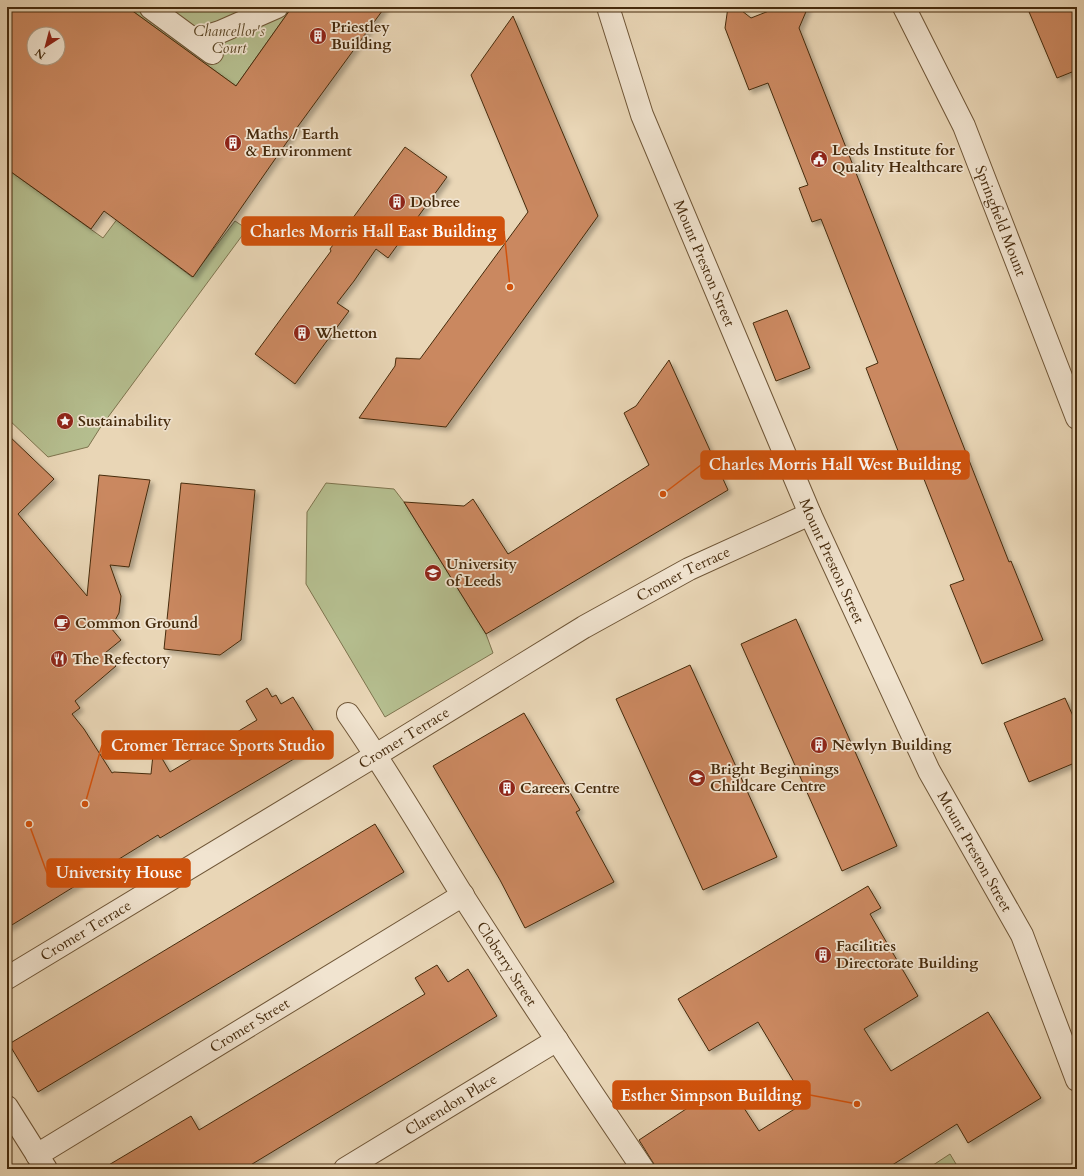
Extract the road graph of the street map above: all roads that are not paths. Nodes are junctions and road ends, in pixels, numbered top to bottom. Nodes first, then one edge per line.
1 (151, 7) edge
2 (277, 7) edge
3 (608, 7) edge
4 (904, 7) edge
5 (195, 40) junction
6 (212, 53) dead end
7 (1077, 418) edge
8 (810, 514) junction
9 (348, 714) dead end
10 (376, 754) junction
11 (463, 895) junction
12 (7, 978) edge
13 (557, 1040) junction
14 (1077, 1080) edge
15 (7, 1107) edge
16 (41, 1162) edge
17 (345, 1169) edge
18 (643, 1169) edge

1 - 5 street
2 - 5 street
3 - 8 street, Mount Preston Street
4 - 7 street, Springfield Mount
5 - 6 street
8 - 10 street, Cromer Terrace
8 - 14 street, Mount Preston Street
9 - 10 street, Cloberry Street
10 - 11 street, Cloberry Street
10 - 12 street, Cromer Terrace
11 - 13 street, Cloberry Street
11 - 16 street, Cromer Street
13 - 17 street, Clarendon Place
13 - 18 street, Cloberry Street
15 - 16 street

